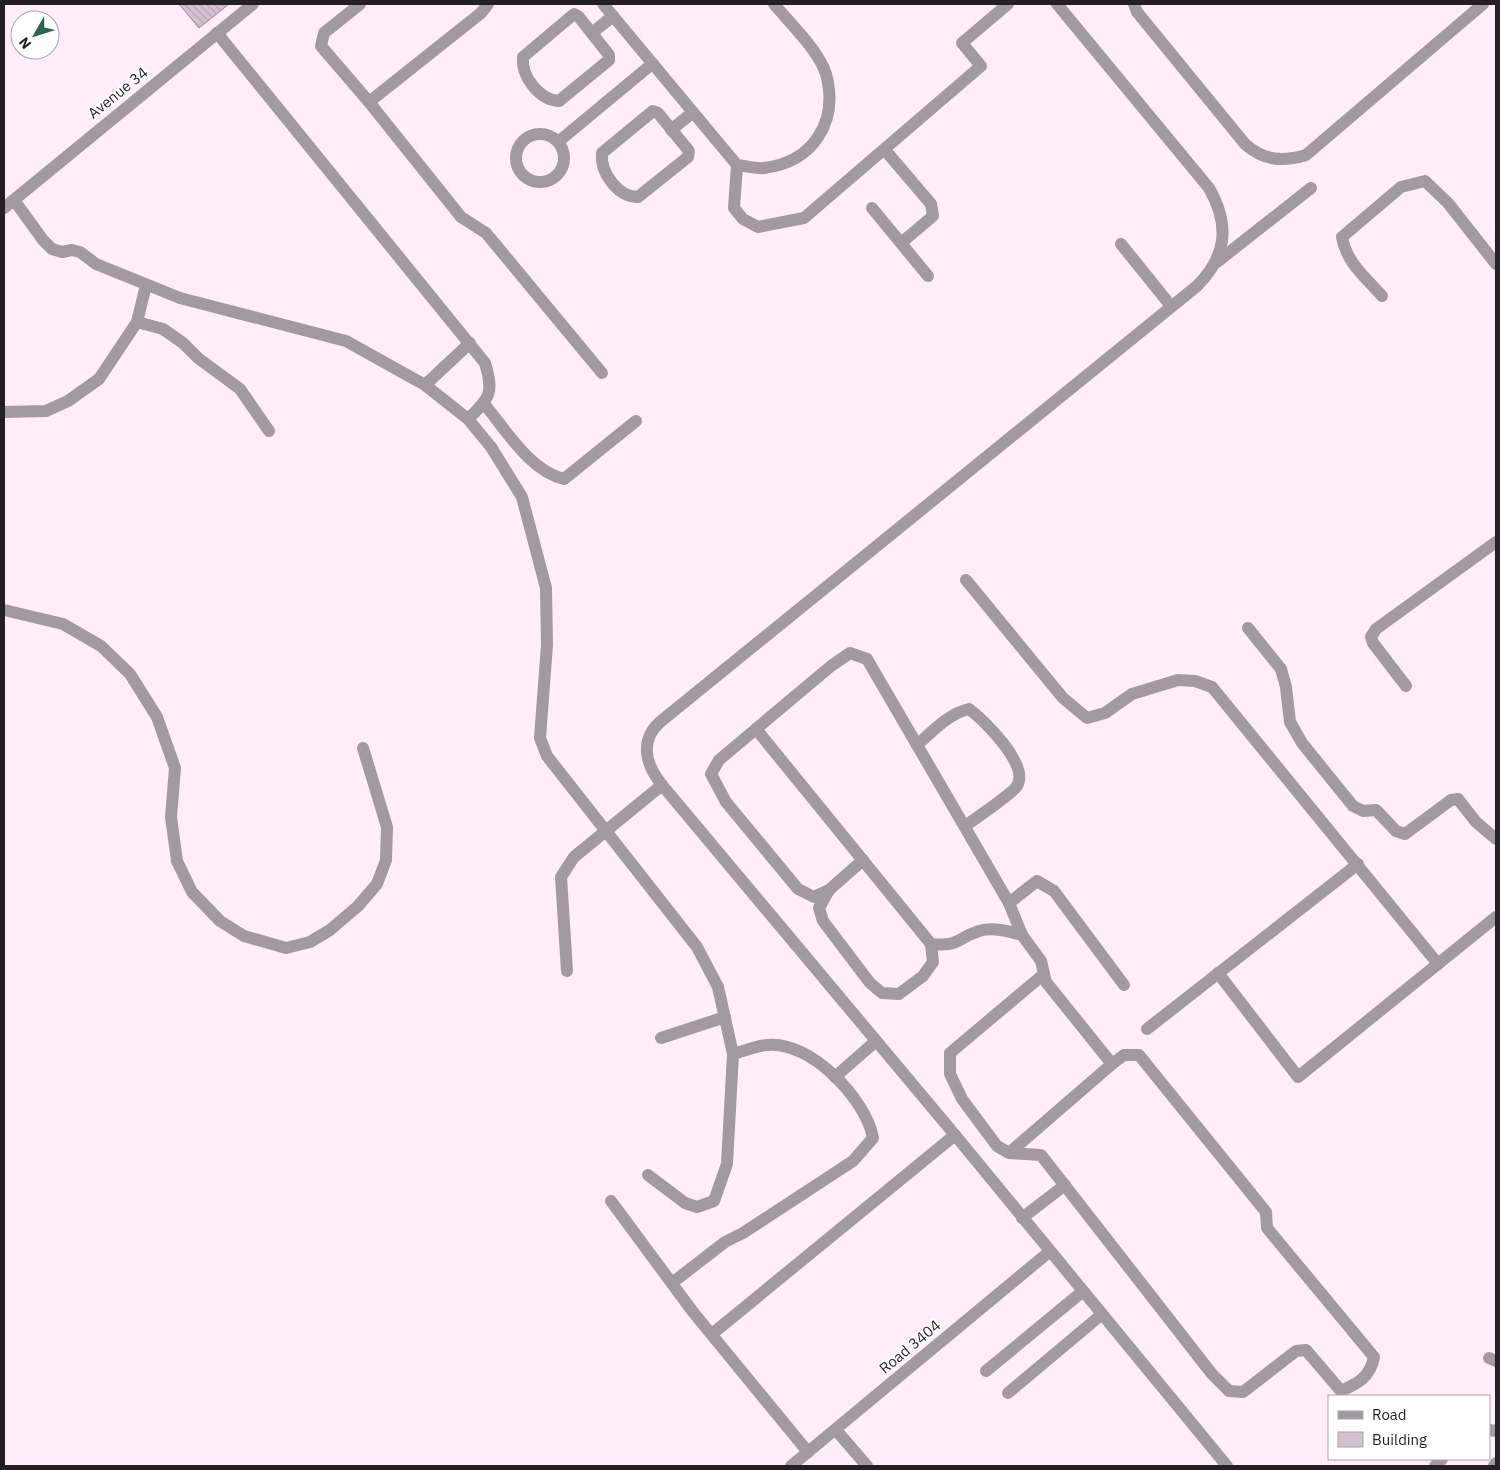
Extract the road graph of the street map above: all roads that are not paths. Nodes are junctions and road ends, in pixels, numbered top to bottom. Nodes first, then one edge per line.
1 (253, 4) edge
2 (360, 4) edge
3 (488, 4) edge
4 (602, 4) edge
5 (774, 4) edge
6 (1008, 4) edge
7 (1057, 4) edge
8 (1134, 4) edge
9 (1483, 4) edge
10 (613, 16) junction
11 (217, 33) junction
12 (592, 33) junction
13 (652, 64) junction
14 (369, 102) junction
15 (692, 113) junction
16 (671, 130) junction
17 (558, 142) dead end
18 (884, 150) junction
19 (737, 165) junction
20 (1311, 188) dead end
21 (9, 204) edge
22 (872, 208) dead end
23 (901, 243) junction
24 (1121, 244) dead end
25 (1217, 262) junction
26 (1496, 264) edge
27 (928, 276) dead end
28 (146, 286) junction
29 (1382, 296) dead end
30 (1171, 306) junction
31 (137, 322) junction
32 (470, 344) junction
33 (602, 373) dead end
34 (425, 384) junction
35 (484, 405) junction
36 (4, 412) edge
37 (468, 419) junction
38 (636, 420) dead end
39 (269, 431) dead end
40 (1496, 542) edge
41 (966, 580) dead end
42 (4, 610) edge
43 (1248, 628) dead end
44 (1406, 686) dead end
45 (756, 729) junction
46 (917, 744) junction
47 (363, 748) dead end
48 (662, 785) junction
49 (966, 826) junction
50 (607, 830) junction
51 (1496, 839) edge
52 (863, 860) junction
53 (1358, 864) junction
54 (829, 890) junction
55 (1009, 903) junction
56 (1496, 917) edge
57 (1022, 935) junction
58 (932, 944) junction
59 (1438, 964) junction
60 (567, 971) dead end
61 (1218, 973) junction
62 (1044, 974) junction
63 (1124, 984) dead end
64 (725, 1018) junction
65 (1148, 1029) dead end
66 (661, 1038) dead end
67 (876, 1041) junction
68 (733, 1054) junction
69 (1112, 1064) junction
70 (835, 1077) junction
71 (955, 1135) junction
72 (1010, 1152) junction
73 (648, 1175) dead end
74 (1065, 1185) junction
75 (611, 1201) dead end
76 (1022, 1218) junction
77 (1049, 1252) junction
78 (672, 1283) junction
79 (1082, 1292) junction
80 (1101, 1315) junction
81 (712, 1334) junction
82 (986, 1371) dead end
83 (1008, 1393) dead end
84 (836, 1430) junction
85 (808, 1452) junction
86 (791, 1466) edge
87 (867, 1466) edge
88 (1227, 1466) edge

1 - 11 street, Avenue 34
2 - 14 street
3 - 14 street
4 - 10 street
5 - 19 street
6 - 18 street
7 - 25 street
8 - 9 street
10 - 12 street
10 - 13 street
11 - 21 street, Avenue 34
11 - 32 street
12 - 12 street
13 - 15 street
13 - 17 street
14 - 33 street
15 - 16 street
15 - 19 street
16 - 16 street
18 - 19 street
18 - 23 street
20 - 25 street
21 - 28 street
22 - 23 street
23 - 27 street
24 - 30 street
25 - 30 street
26 - 29 street
28 - 31 street
28 - 34 street
30 - 48 street
31 - 36 street
31 - 39 street
32 - 34 street
32 - 35 street
34 - 37 street
35 - 37 street
35 - 38 street
37 - 50 street
40 - 44 street
41 - 53 street
42 - 47 street
43 - 51 street
45 - 46 street
45 - 52 street
45 - 54 street
46 - 49 street
46 - 49 street
48 - 50 street
48 - 67 street
49 - 55 street
50 - 60 street
50 - 64 street
52 - 54 street
52 - 58 street
53 - 59 street
53 - 61 street
54 - 58 street
55 - 57 street
55 - 63 street
56 - 59 street
57 - 58 street
57 - 62 street
59 - 61 street
61 - 65 street
62 - 69 street
62 - 72 street
64 - 66 street
64 - 68 street
67 - 70 street
67 - 71 street
68 - 70 street
68 - 73 street
69 - 72 street
69 - 74 street
70 - 78 street
71 - 76 street
71 - 81 street
72 - 74 street
74 - 76 street
75 - 78 street
76 - 77 street
77 - 79 street
77 - 84 street, Road 3404
78 - 81 street
79 - 80 street
79 - 82 street
80 - 83 street
80 - 88 street
81 - 85 street
84 - 85 street, Road 3404
84 - 87 street
85 - 86 street, Road 3404

